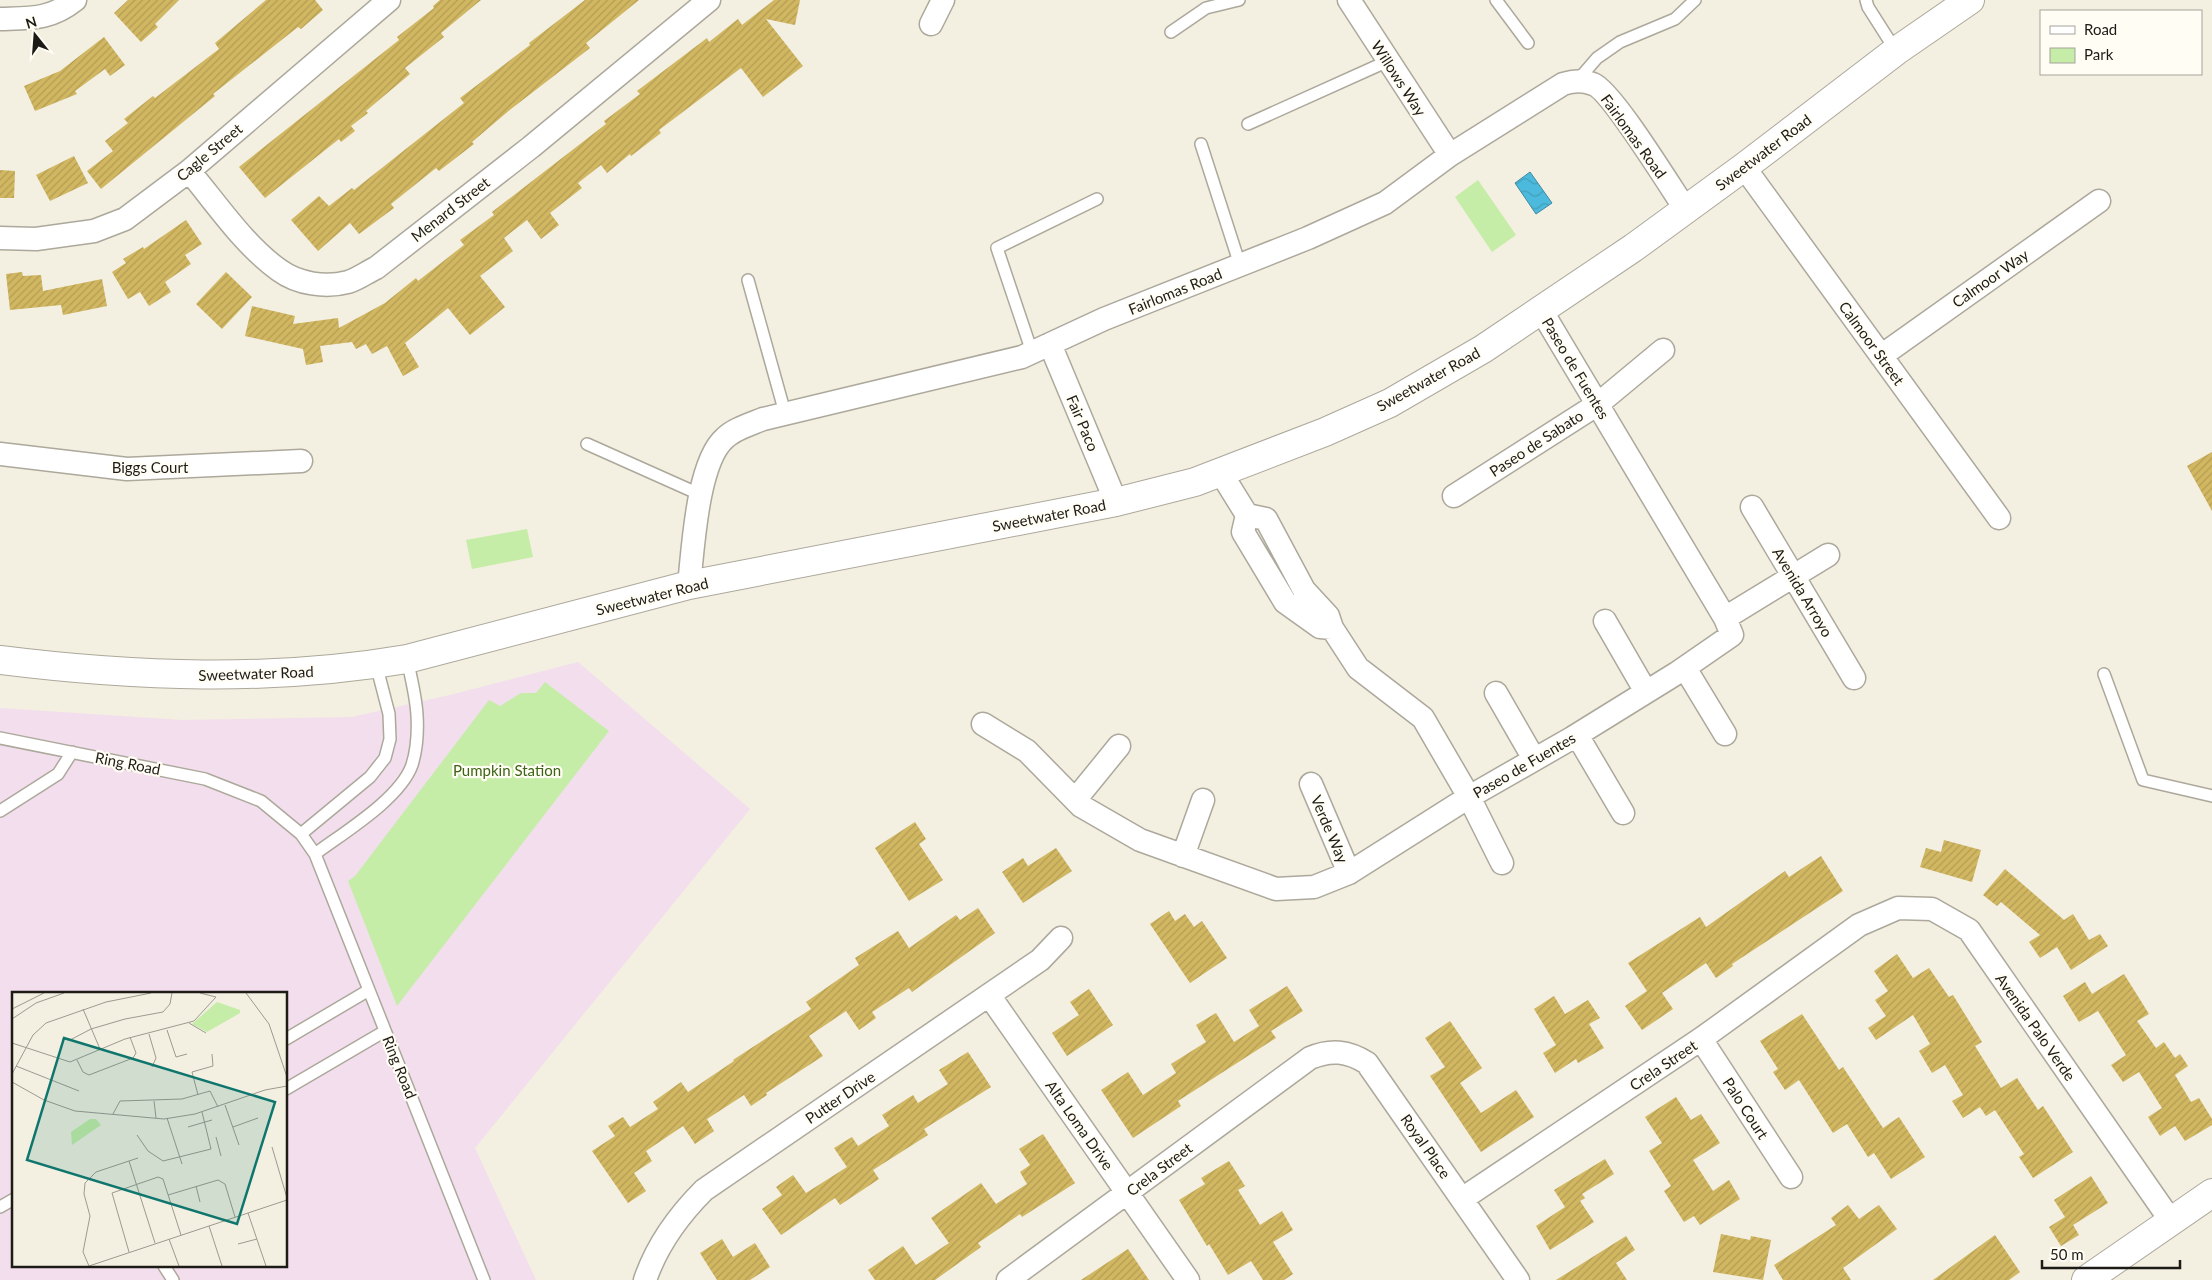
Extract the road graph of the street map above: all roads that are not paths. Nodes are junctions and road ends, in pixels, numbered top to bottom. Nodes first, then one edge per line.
1 (75, 0) edge
2 (709, 0) edge
3 (943, 0) edge
4 (1239, 0) edge
5 (1349, 0) edge
6 (1496, 0) edge
7 (1695, 0) edge
8 (1866, 0) edge
9 (1970, 0) edge
10 (382, 2) edge
11 (0, 20) edge
12 (931, 24) dead end
13 (1171, 32) dead end
14 (1528, 43) dead end
15 (1896, 52) junction
16 (1388, 61) junction
17 (1578, 80) junction
18 (1248, 124) dead end
19 (1201, 144) dead end
20 (1450, 155) junction
21 (1744, 167) junction
22 (189, 171) junction
23 (1097, 199) dead end
24 (2099, 201) dead end
25 (1686, 210) junction
26 (0, 238) edge
27 (1240, 265) junction
28 (748, 280) dead end
29 (1541, 310) junction
30 (1041, 348) junction
31 (1663, 350) dead end
32 (1881, 356) junction
33 (1598, 404) junction
34 (785, 414) junction
35 (587, 444) dead end
36 (0, 454) edge
37 (301, 461) dead end
38 (1221, 473) junction
39 (699, 494) junction
40 (1454, 496) dead end
41 (1116, 502) junction
42 (1752, 507) dead end
43 (1999, 518) dead end
44 (1828, 555) dead end
45 (1794, 577) junction
46 (689, 586) junction
47 (1725, 618) junction
48 (1606, 621) dead end
49 (407, 659) junction
50 (0, 660) edge
51 (376, 664) junction
52 (1684, 668) junction
53 (2104, 674) dead end
54 (1854, 678) dead end
55 (1646, 692) junction
56 (1496, 693) dead end
57 (983, 724) dead end
58 (1725, 734) dead end
59 (1577, 735) junction
60 (0, 738) edge
61 (1119, 746) dead end
62 (72, 752) junction
63 (1534, 760) junction
64 (1311, 784) dead end
65 (2212, 796) edge
66 (1469, 797) junction
67 (1075, 800) junction
68 (1203, 800) dead end
69 (0, 811) edge
70 (1623, 813) dead end
71 (301, 834) junction
72 (315, 854) junction
73 (1183, 856) junction
74 (1502, 863) dead end
75 (1349, 873) junction
76 (1859, 925) joint
77 (1061, 938) dead end
78 (369, 990) junction
79 (989, 995) junction
80 (385, 1031) junction
81 (288, 1038) edge
82 (1701, 1040) junction
83 (1310, 1058) joint
84 (288, 1088) edge
85 (1791, 1177) dead end
86 (1128, 1193) junction
87 (2212, 1193) edge
88 (1462, 1199) junction
89 (12, 1200) edge
90 (0, 1207) edge
91 (2171, 1221) junction
92 (165, 1268) edge
93 (172, 1280) edge
94 (484, 1280) edge
95 (645, 1280) edge
96 (1008, 1280) edge
97 (1188, 1280) edge
98 (1518, 1280) edge
99 (2086, 1280) edge

1 - 11 street
2 - 22 street, Menard Street
3 - 12 street
4 - 13 lane
5 - 16 street, Willows Way
6 - 14 lane
7 - 17 lane
8 - 15 lane
9 - 15 main road, Sweetwater Road
10 - 22 street, Cagle Street
15 - 21 main road, Sweetwater Road
16 - 18 lane
16 - 20 street, Willows Way
17 - 20 street, Fairlomas Road
17 - 25 street, Fairlomas Road
19 - 27 lane
20 - 27 street, Fairlomas Road
21 - 25 main road, Sweetwater Road
21 - 32 street, Calmoor Street
22 - 26 street, Cagle Street
23 - 30 lane
24 - 32 street, Calmoor Way
25 - 29 main road, Sweetwater Road
27 - 30 street, Fairlomas Road
28 - 34 lane
29 - 33 street, Paseo de Fuentes
29 - 38 main road, Sweetwater Road
30 - 34 street, Fairlomas Road
30 - 41 street, Fair Paco
31 - 33 street, Paseo de Sabato
32 - 43 street, Calmoor Street
33 - 40 street, Paseo de Sabato
33 - 47 street, Paseo de Fuentes
34 - 39 street, Fairlomas Road
35 - 39 lane
36 - 37 street, Biggs Court
38 - 41 main road, Sweetwater Road
38 - 66 street
39 - 46 street, Fairlomas Road
41 - 46 main road, Sweetwater Road
42 - 45 street, Avenida Arroyo
44 - 45 street
45 - 47 street
45 - 54 street, Avenida Arroyo
46 - 49 main road, Sweetwater Road
47 - 52 street, Paseo de Fuentes
48 - 55 street
49 - 51 main road, Sweetwater Road
49 - 72 lane
50 - 51 main road, Sweetwater Road
51 - 71 lane
52 - 55 street, Paseo de Fuentes
52 - 58 street
53 - 65 lane
55 - 59 street, Paseo de Fuentes
56 - 63 street
57 - 67 street, Paseo de Fuentes
59 - 63 street, Paseo de Fuentes
59 - 70 street
60 - 62 lane, Ring Road
61 - 67 street
62 - 69 lane
62 - 71 lane, Ring Road
63 - 66 street, Paseo de Fuentes
64 - 75 street, Verde Way
66 - 74 street
66 - 75 street, Paseo de Fuentes
67 - 73 street, Paseo de Fuentes
68 - 73 street
71 - 72 lane, Ring Road
72 - 78 lane, Ring Road
73 - 75 street, Paseo de Fuentes
76 - 82 street, Crela Street
76 - 91 street, Avenida Palo Verde
77 - 79 street, Putter Drive
78 - 80 lane, Ring Road
78 - 81 lane
79 - 86 street, Alta Loma Drive
79 - 95 street, Putter Drive
80 - 84 lane
80 - 94 lane, Ring Road
82 - 85 street, Palo Court
82 - 88 street, Crela Street
83 - 86 street, Crela Street
83 - 88 street, Royal Place
86 - 96 street, Crela Street
86 - 97 street, Alta Loma Drive
87 - 91 main road
88 - 98 street, Royal Place
89 - 90 lane
91 - 99 main road
92 - 93 lane

